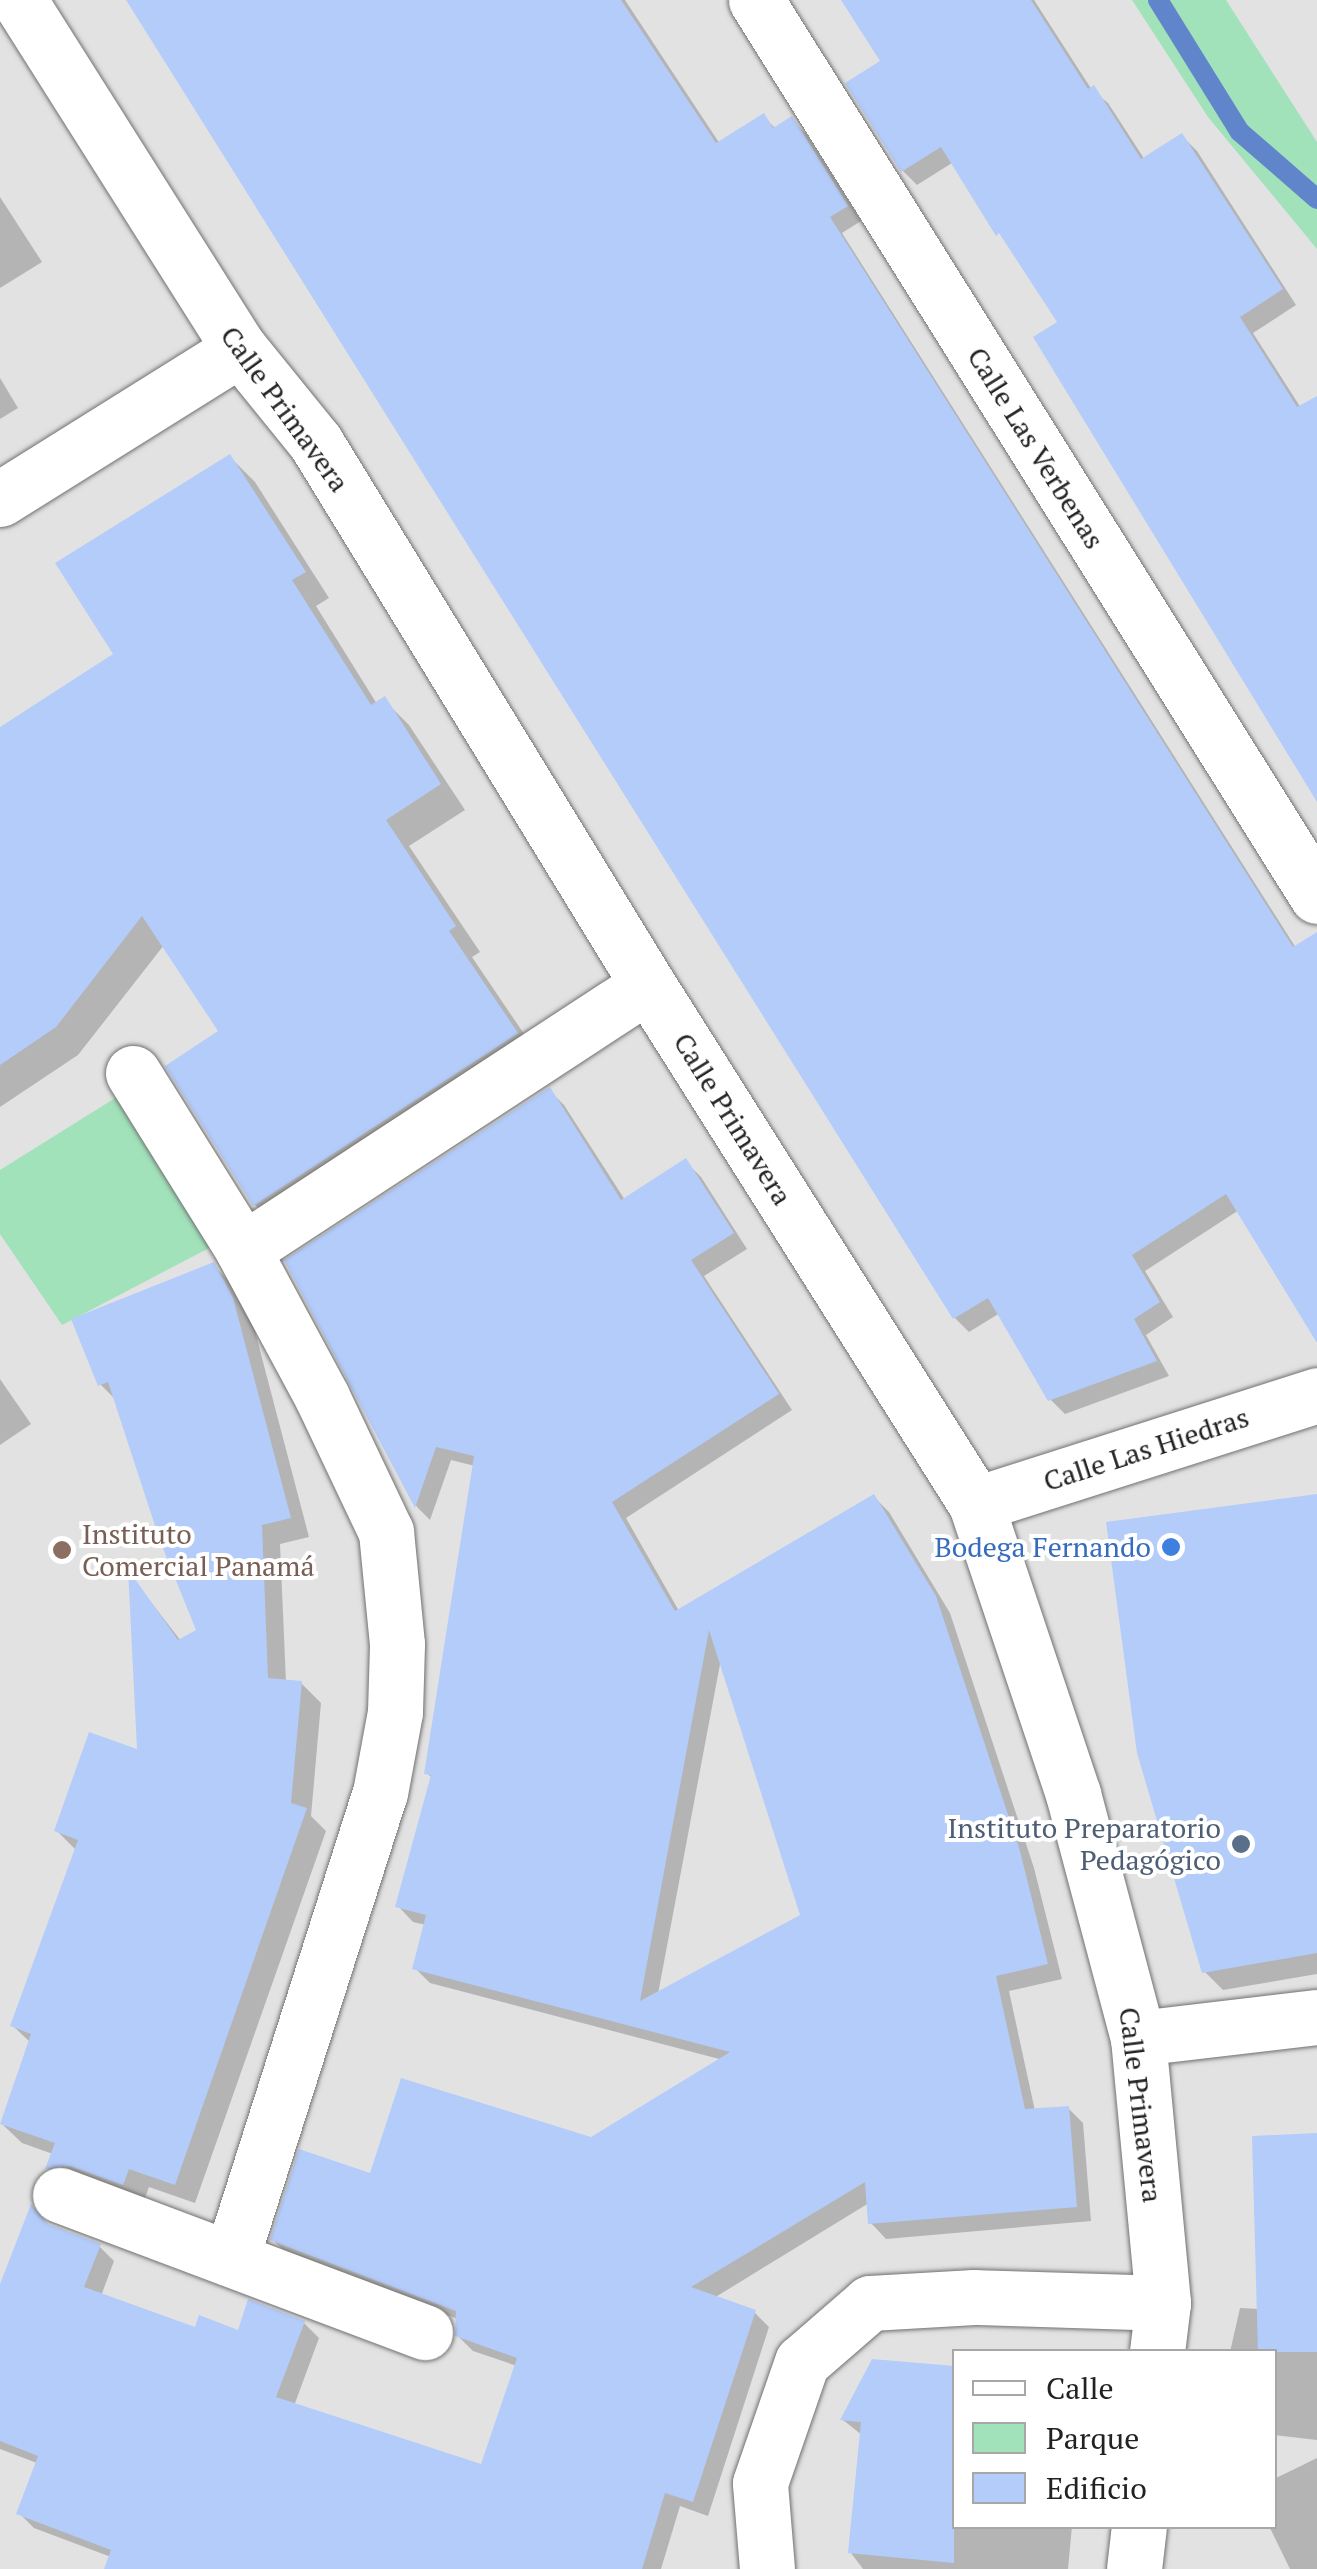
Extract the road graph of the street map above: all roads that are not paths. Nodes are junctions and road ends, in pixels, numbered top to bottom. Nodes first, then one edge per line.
1 (19, 0) edge
2 (756, 0) edge
3 (240, 349) junction
4 (0, 499) edge
5 (1317, 896) edge
6 (648, 984) junction
7 (133, 1073) dead end
8 (243, 1250) junction
9 (1317, 1395) edge
10 (976, 1504) junction
11 (1317, 2017) edge
12 (1138, 2038) junction
13 (60, 2195) dead end
14 (232, 2260) junction
15 (1160, 2327) edge
16 (425, 2332) dead end
17 (1139, 2529) edge
18 (767, 2569) edge
19 (1134, 2569) edge

1 - 3 street, Calle Primavera
2 - 5 street, Calle Las Verbenas
3 - 4 street
3 - 6 street, Calle Primavera
6 - 8 street
6 - 10 street, Calle Primavera
7 - 8 street
8 - 14 street
9 - 10 street, Calle Las Hiedras
10 - 12 street, Calle Primavera
11 - 12 street
12 - 15 street, Calle Primavera
13 - 14 street
14 - 16 street
15 - 18 street
17 - 19 street

